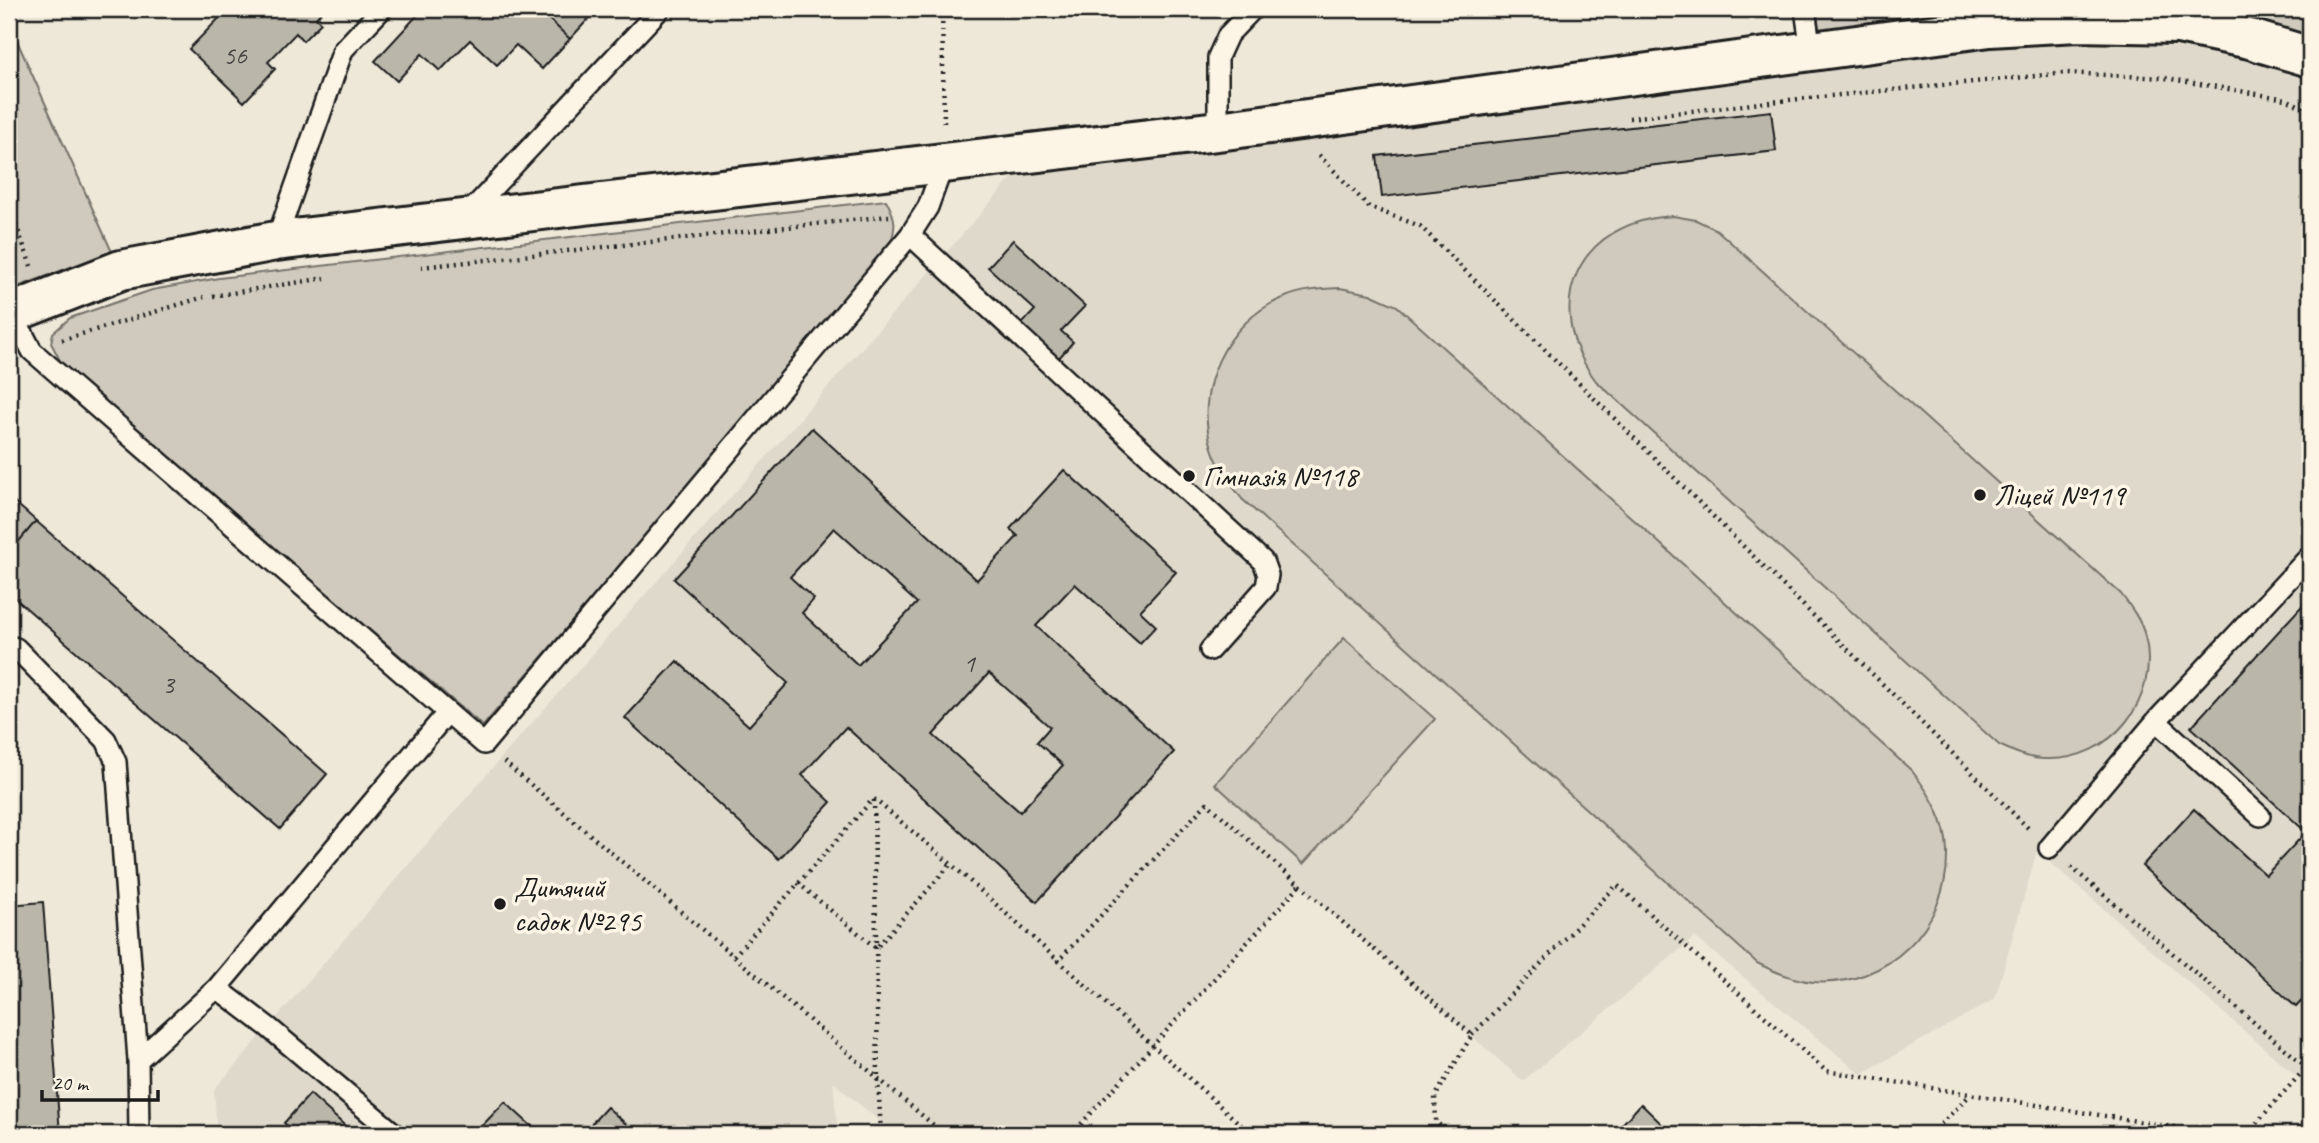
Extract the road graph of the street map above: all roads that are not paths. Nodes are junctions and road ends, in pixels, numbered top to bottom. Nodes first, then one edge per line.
1 (382, 9) edge
2 (660, 9) edge
3 (1253, 9) edge
4 (1805, 9) edge
5 (1811, 51) junction
6 (2310, 57) edge
7 (1218, 131) junction
8 (944, 163) junction
9 (463, 219) junction
10 (910, 235) junction
11 (276, 241) junction
12 (21, 309) edge
13 (2310, 556) edge
14 (9, 646) edge
15 (1210, 650) dead end
16 (447, 713) junction
17 (2156, 722) junction
18 (2260, 816) dead end
19 (2049, 848) road end
20 (217, 988) junction
21 (138, 1060) junction
22 (139, 1134) edge
23 (395, 1134) edge

1 - 11 lane
2 - 9 lane
3 - 7 lane
4 - 5 lane
5 - 6 street
5 - 7 street
7 - 8 street
8 - 9 street
8 - 10 lane
9 - 11 street
10 - 15 lane
10 - 16 lane
11 - 12 street
12 - 16 lane
13 - 17 lane
14 - 21 lane
16 - 20 lane
17 - 18 lane
17 - 19 lane
20 - 21 lane
20 - 23 lane
21 - 22 lane

